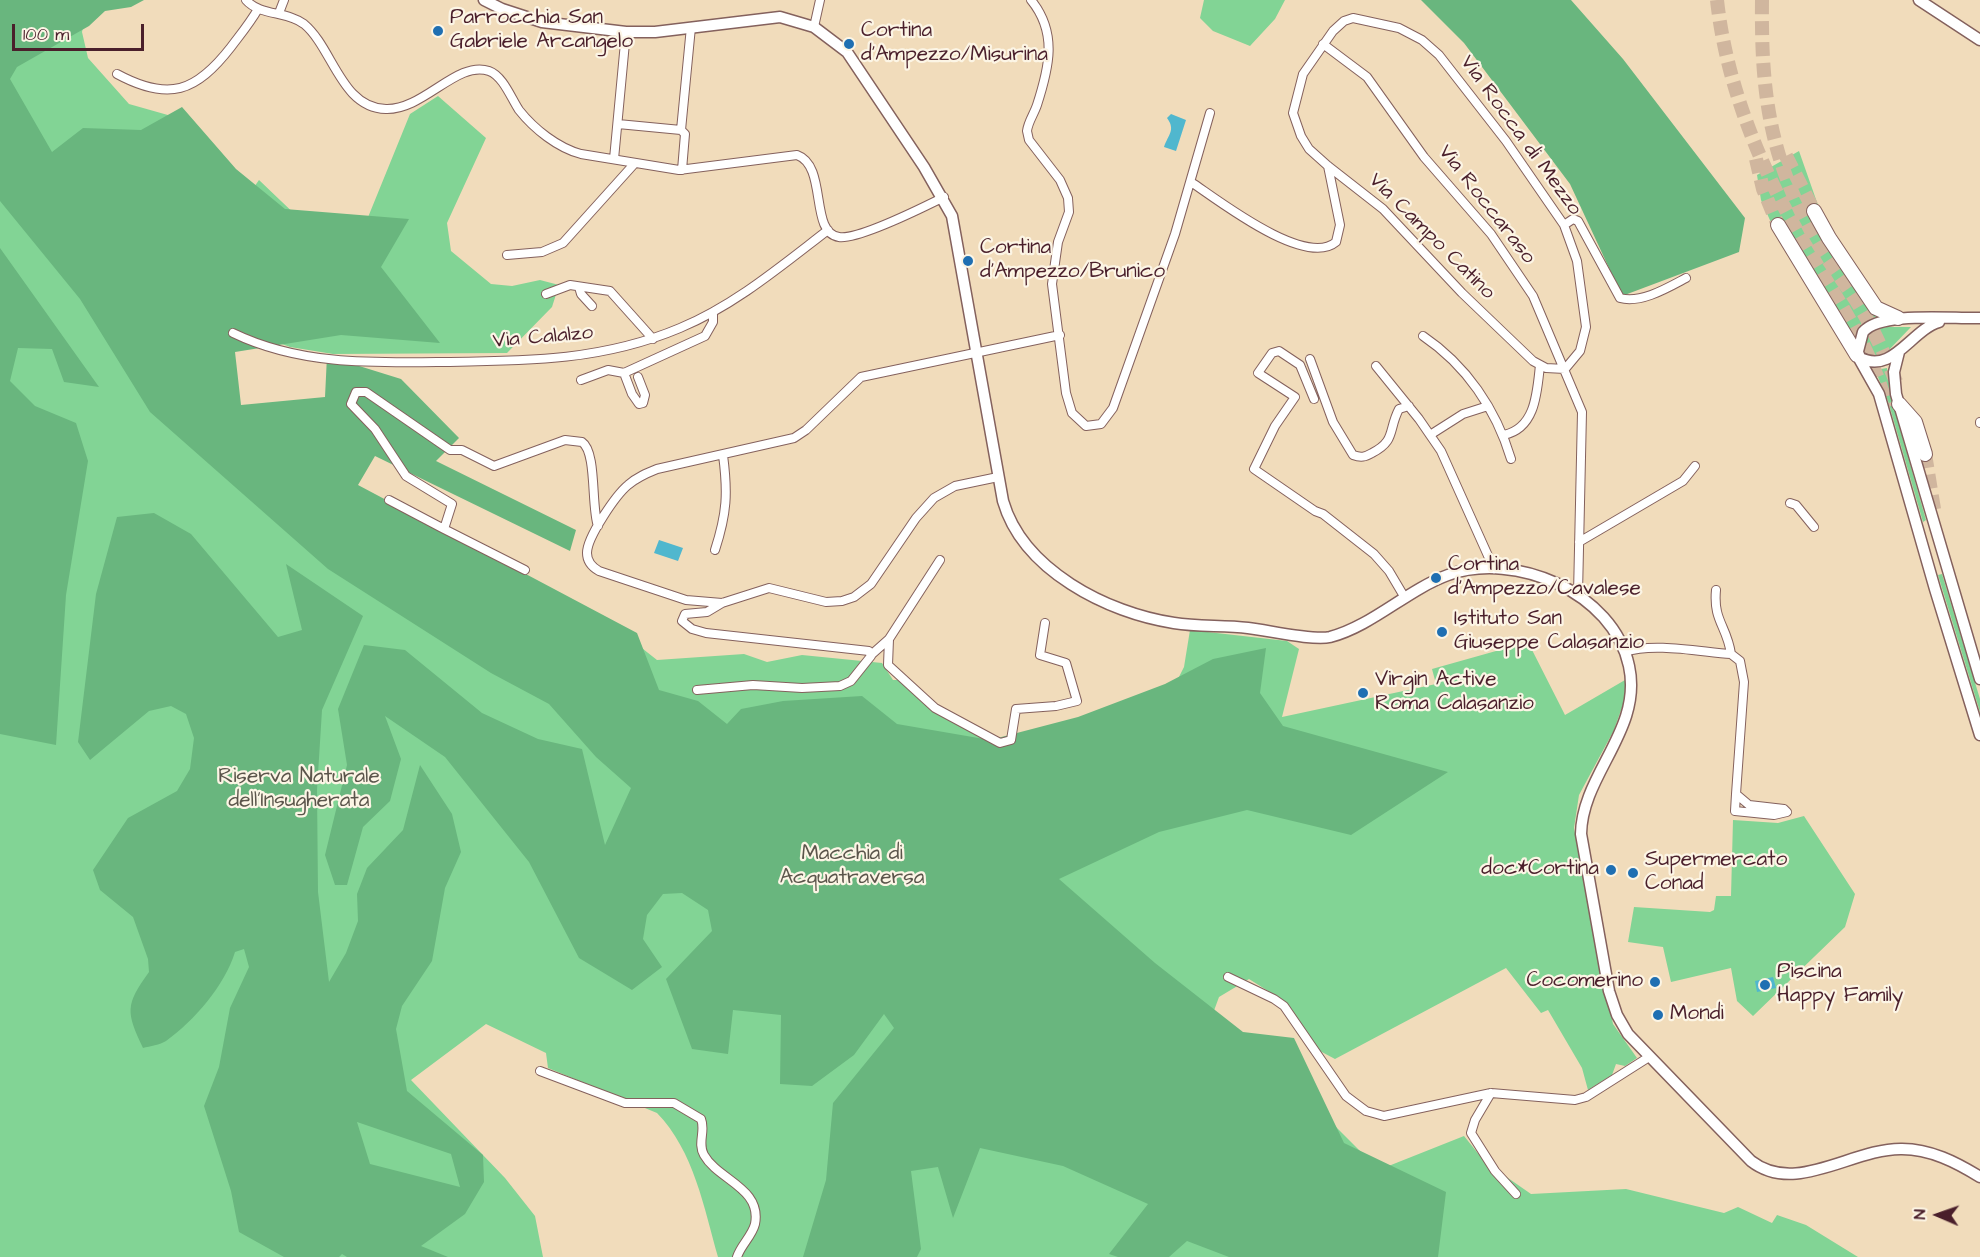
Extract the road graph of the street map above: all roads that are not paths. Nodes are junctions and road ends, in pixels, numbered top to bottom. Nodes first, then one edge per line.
1 (246, 0) edge
2 (284, 0) edge
3 (484, 0) edge
4 (820, 0) edge
5 (1030, 0) edge
6 (1919, 0) edge
7 (258, 9) junction
8 (279, 13) junction
9 (691, 27) junction
10 (814, 27) junction
11 (626, 32) junction
12 (1980, 40) edge
13 (1323, 44) junction
14 (117, 74) dead end
15 (1210, 112) dead end
16 (618, 124) junction
17 (681, 130) junction
18 (614, 159) junction
19 (634, 163) junction
20 (1328, 166) junction
21 (682, 170) junction
22 (1191, 182) junction
23 (944, 197) junction
24 (1814, 211) tunnel mouth
25 (1564, 225) junction
26 (1778, 225) tunnel mouth
27 (828, 230) junction
28 (507, 255) dead end
29 (1686, 278) dead end
30 (579, 287) junction
31 (546, 294) dead end
32 (592, 306) dead end
33 (712, 312) junction
34 (1898, 318) junction
35 (1913, 318) junction
36 (1980, 318) edge
37 (1946, 320) junction
38 (233, 333) dead end
39 (1915, 334) junction
40 (1060, 335) junction
41 (1423, 336) dead end
42 (653, 339) junction
43 (1899, 352) junction
44 (976, 353) junction
45 (1858, 356) junction
46 (1310, 359) dead end
47 (1540, 365) junction
48 (1376, 366) dead end
49 (1565, 369) junction
50 (624, 373) junction
51 (638, 377) dead end
52 (581, 380) dead end
53 (1314, 399) dead end
54 (1899, 404) junction
55 (1409, 406) junction
56 (1488, 406) junction
57 (1430, 435) junction
58 (1504, 435) junction
59 (1925, 454) tunnel mouth
60 (723, 455) junction
61 (1511, 459) dead end
62 (1695, 466) dead end
63 (998, 477) junction
64 (389, 500) dead end
65 (1790, 503) dead end
66 (598, 526) junction
67 (1814, 527) dead end
68 (444, 529) junction
69 (1938, 539) junction
70 (1579, 543) junction
71 (1922, 543) junction
72 (715, 550) dead end
73 (940, 560) dead end
74 (1494, 569) junction
75 (525, 570) dead end
76 (1716, 590) dead end
77 (1578, 594) junction
78 (1405, 598) junction
79 (723, 603) junction
80 (1045, 623) dead end
81 (889, 639) junction
82 (1625, 652) junction
83 (1731, 654) junction
84 (871, 655) junction
85 (1980, 680) edge
86 (697, 690) dead end
87 (1980, 735) edge
88 (1736, 794) junction
89 (1228, 977) dead end
90 (1649, 1057) junction
91 (540, 1071) dead end
92 (1491, 1093) junction
93 (1980, 1177) edge
94 (1516, 1194) dead end
95 (737, 1257) edge

1 - 7 street
2 - 8 street
3 - 11 street
4 - 10 street
5 - 40 street
6 - 12 street
7 - 8 street
7 - 14 street
8 - 18 street
9 - 10 street
9 - 11 street
9 - 17 street
10 - 23 street
11 - 16 street
13 - 20 street, Via Campo Catino
13 - 25 street, Via Rocca di Mezzo
13 - 49 street, Via Roccaraso
15 - 22 street
16 - 17 street
16 - 18 street
17 - 21 street
18 - 19 street
19 - 21 street
19 - 28 street
20 - 22 street
20 - 47 street, Via Campo Catino
21 - 27 street
22 - 40 street
23 - 27 street
23 - 44 street
24 - 34 highway
25 - 29 street
25 - 49 street, Via Rocca di Mezzo
26 - 45 highway
27 - 33 street, Via Calalzo
30 - 31 street
30 - 32 street
30 - 42 street
33 - 42 street, Via Calalzo
33 - 50 street
34 - 35 street
34 - 45 street
35 - 37 street
35 - 39 street
36 - 37 street
37 - 39 street
38 - 42 street, Via Calalzo
39 - 43 street
40 - 44 street
41 - 56 street
43 - 45 street
43 - 54 street
44 - 60 street
44 - 63 street
45 - 71 street
46 - 55 street
47 - 49 street
47 - 58 street
48 - 55 street
49 - 70 street, Via Roccaraso
50 - 51 street
50 - 52 street
53 - 78 street
54 - 59 highway
54 - 69 street
55 - 57 street
56 - 57 street
56 - 58 street
57 - 74 street
58 - 61 street
60 - 66 street
60 - 72 street
62 - 70 street
63 - 78 street
63 - 79 street
64 - 68 street
65 - 67 street
66 - 68 street
66 - 79 street
68 - 75 street
69 - 71 street
69 - 85 street
70 - 77 street, Via Roccaraso
71 - 87 street
73 - 81 street
74 - 77 street
74 - 78 street
76 - 83 street
77 - 82 street
79 - 84 street
80 - 81 street
81 - 84 street
82 - 83 street
82 - 90 street
83 - 88 street
84 - 86 street
88 - 88 street
89 - 92 street
90 - 92 street
90 - 93 street
91 - 95 street
92 - 94 street

